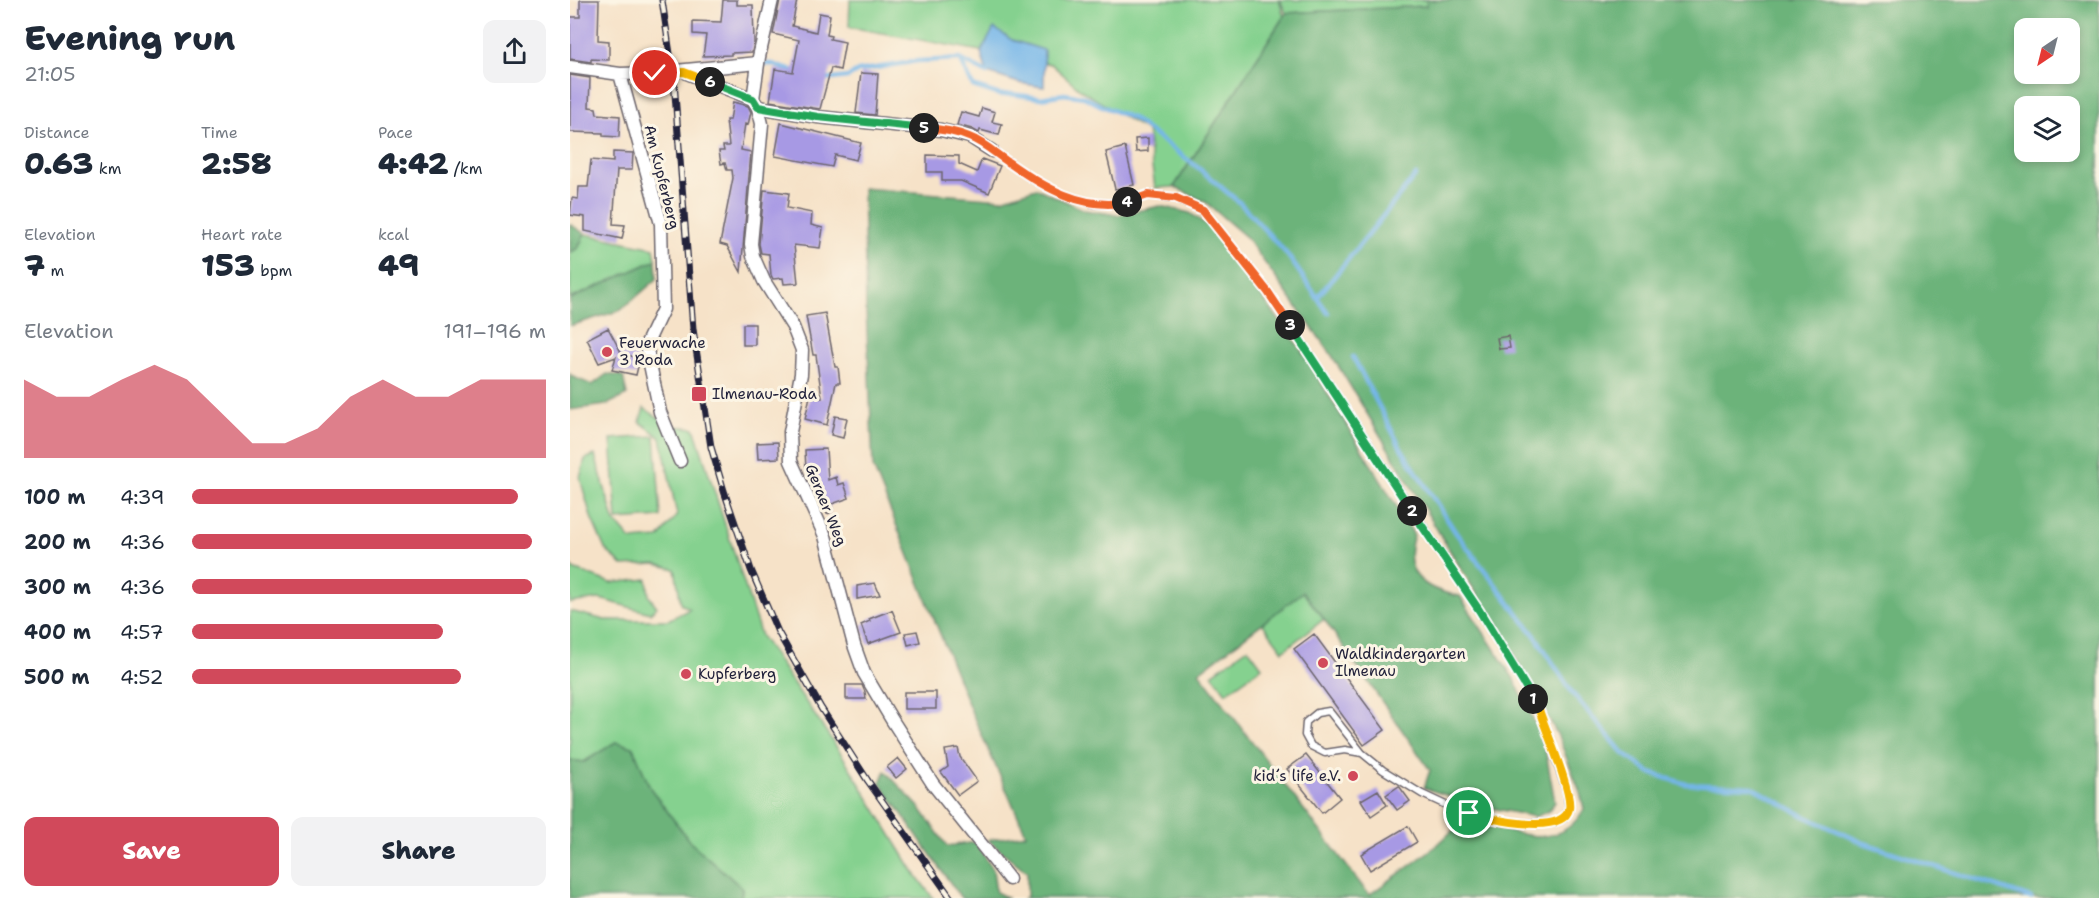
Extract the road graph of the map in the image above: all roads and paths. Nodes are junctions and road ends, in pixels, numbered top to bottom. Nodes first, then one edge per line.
1 (772, 0) edge
2 (759, 60) junction
3 (570, 67) edge
4 (684, 72) junction
5 (620, 74) junction
6 (756, 103) junction
7 (992, 151) joint
8 (680, 461) dead end
9 (1362, 753) junction
10 (1009, 879) dead end

1 - 2 street, Geraer Weg
2 - 4 street
2 - 6 street, Geraer Weg
3 - 5 street
4 - 5 street
4 - 6 street
5 - 8 street, Am Kupferberg
6 - 7 street
6 - 10 street, Geraer Weg
7 - 9 lane
9 - 9 lane

